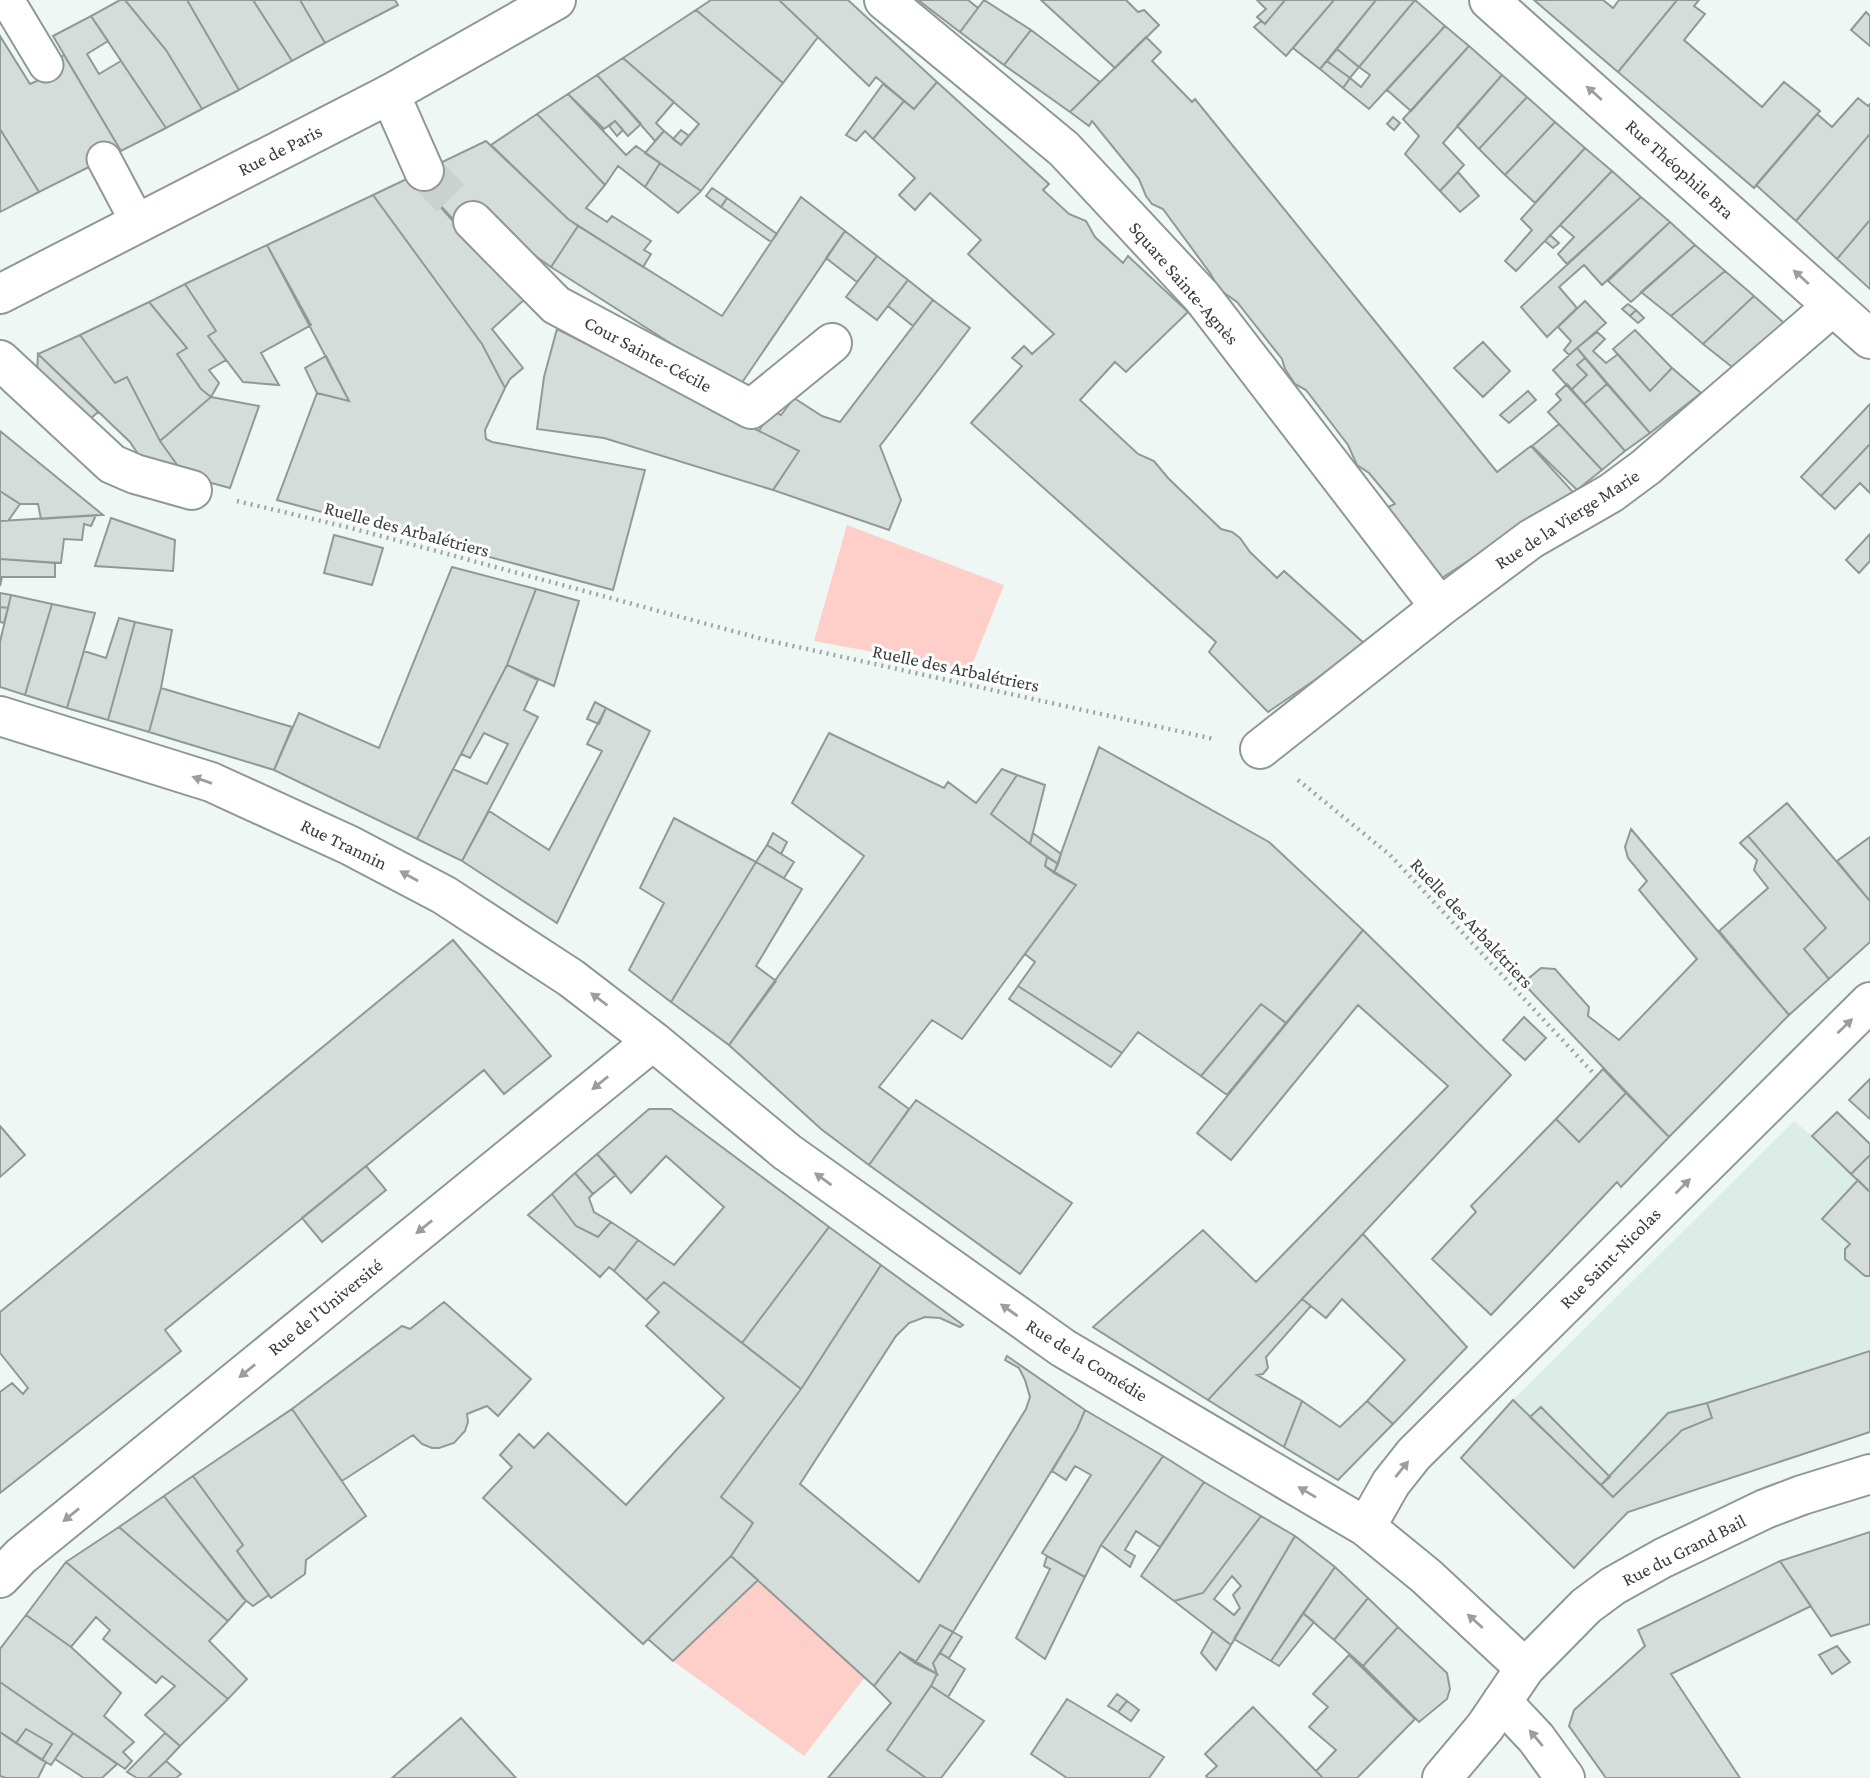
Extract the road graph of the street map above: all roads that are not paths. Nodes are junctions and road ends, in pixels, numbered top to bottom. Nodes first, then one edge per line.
1 (8, 0) edge
2 (556, 0) edge
3 (884, 0) edge
4 (1489, 0) edge
5 (46, 65) dead end
6 (390, 94) junction
7 (104, 159) dead end
8 (424, 171) tunnel mouth
9 (473, 222) tunnel mouth
10 (138, 223) junction
11 (0, 294) edge
12 (1833, 306) junction
13 (1870, 339) edge
14 (832, 343) dead end
15 (0, 360) edge
16 (192, 490) road end
17 (1440, 607) junction
18 (0, 716) edge
19 (1260, 749) road end
20 (1870, 1002) edge
21 (653, 1041) junction
22 (1870, 1474) edge
23 (1366, 1527) junction
24 (0, 1578) edge
25 (1525, 1668) junction
26 (1502, 1702) junction
27 (1441, 1778) edge
28 (1565, 1778) edge

1 - 5 lane
2 - 6 street, Rue de Paris
3 - 17 street, Square Sainte-Agnès
12 -> 4 street, Rue Théophile Bra
6 - 8 street
6 - 10 street, Rue de Paris
7 - 10 lane
9 - 14 street, Cour Sainte-Cécile
10 - 11 street, Rue de Paris
12 - 13 street, Rue Théophile Bra
12 - 17 street, Rue de la Vierge Marie
15 - 16 street
17 - 19 street, Rue de la Vierge Marie
21 -> 18 street, Rue Trannin
23 -> 20 street, Rue Saint-Nicolas
23 -> 21 street, Rue de la Comédie
21 -> 24 street, Rue de l'Université
22 - 25 street, Rue du Grand Bail
25 -> 23 street, Rue de la Comédie
25 - 26 street, Rue du Grand Bail
26 - 27 street, Rue du Grand Bail
28 -> 26 street

